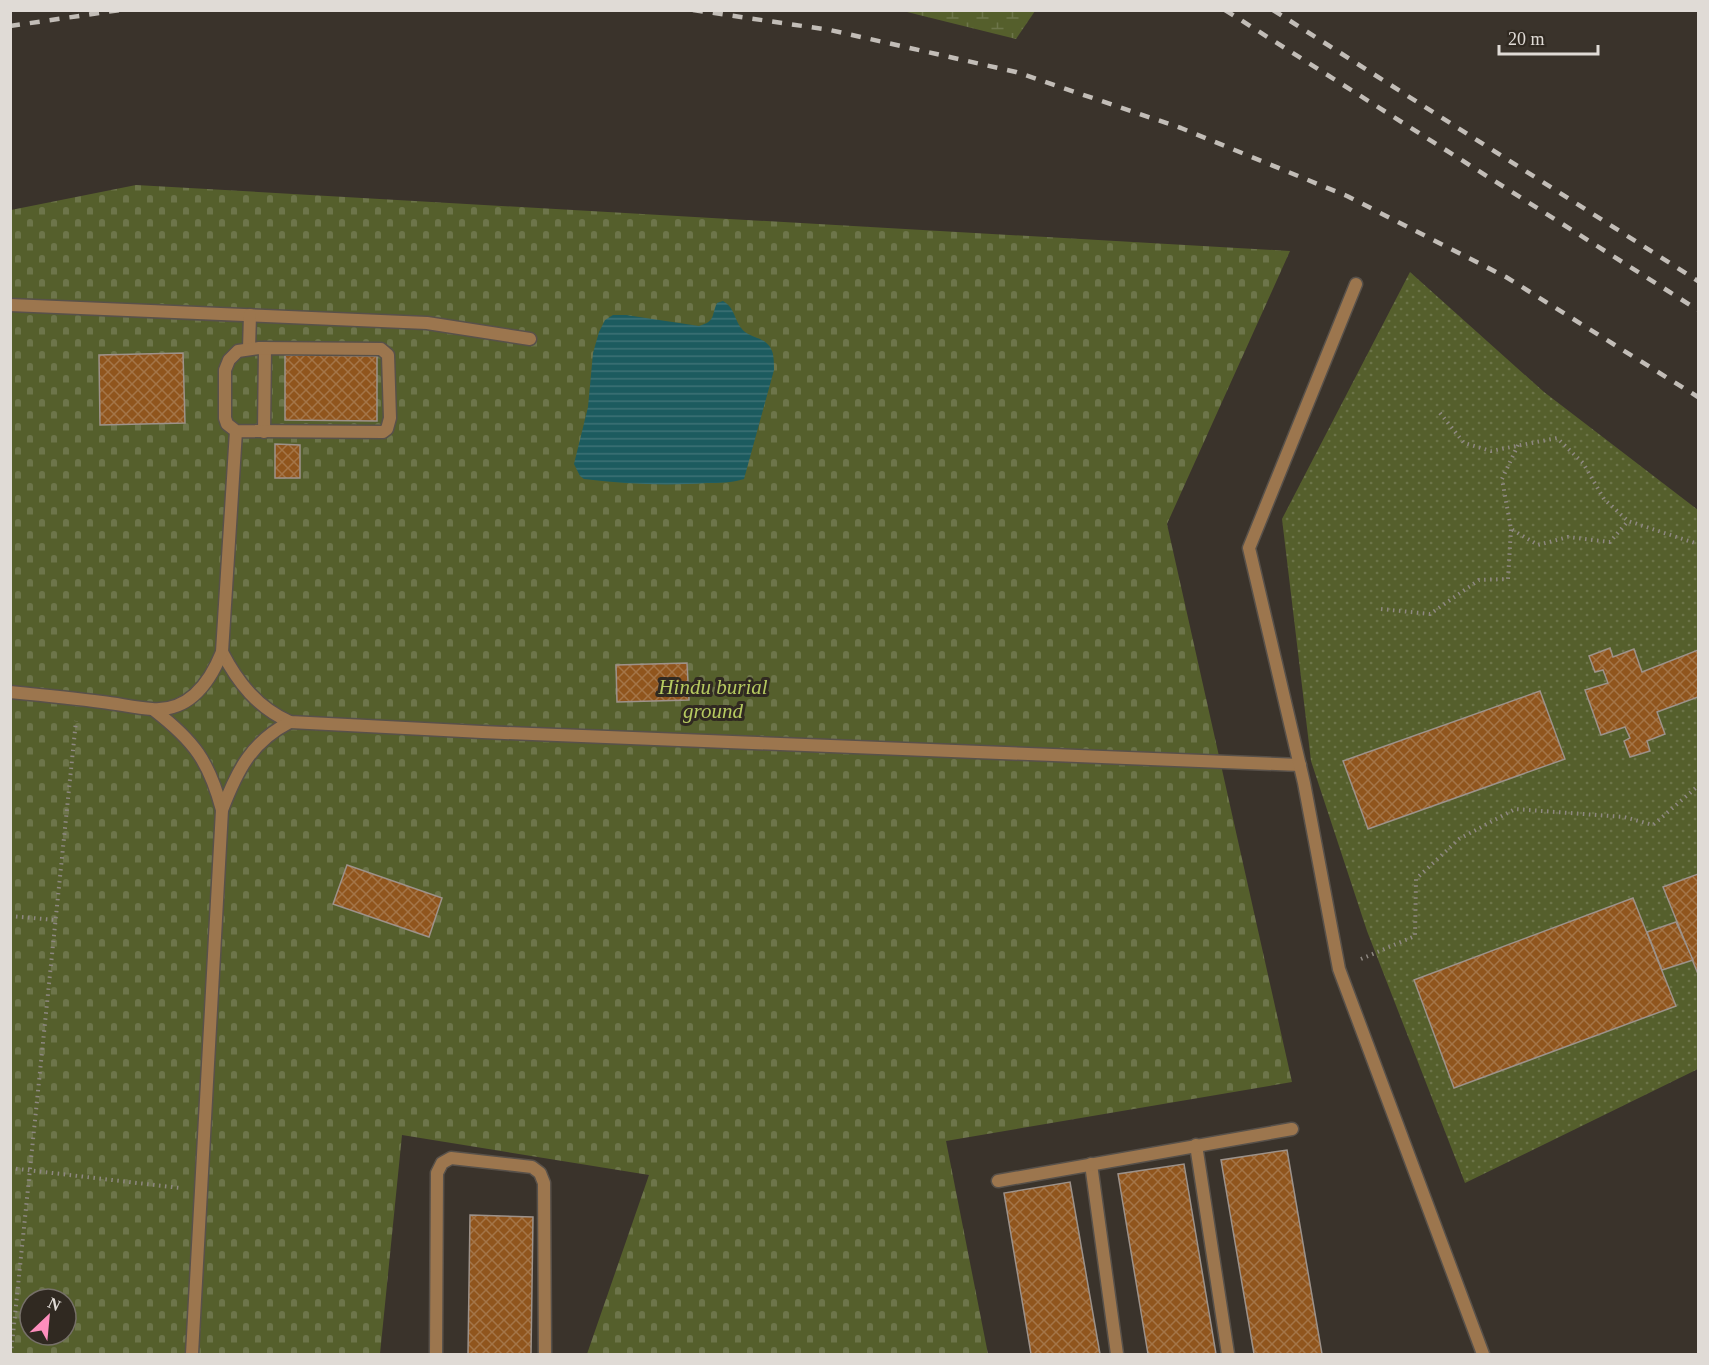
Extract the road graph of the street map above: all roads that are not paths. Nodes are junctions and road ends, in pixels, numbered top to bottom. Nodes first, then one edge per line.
1 (1356, 284) dead end
2 (10, 305) edge
3 (250, 315) junction
4 (530, 339) dead end
5 (265, 348) junction
6 (249, 349) junction
7 (236, 431) junction
8 (264, 432) junction
9 (222, 652) junction
10 (10, 692) edge
11 (154, 710) junction
12 (290, 722) junction
13 (1300, 765) junction
14 (222, 810) junction
15 (1292, 1129) dead end
16 (1196, 1145) junction
17 (1091, 1164) junction
18 (998, 1181) dead end
19 (192, 1354) edge
20 (436, 1354) edge
21 (545, 1354) edge
22 (1118, 1354) edge
23 (1228, 1354) edge
24 (1484, 1354) edge

1 - 13 street
2 - 3 street
3 - 4 street
3 - 6 street
5 - 6 street
5 - 8 street
5 - 8 street
6 - 7 street
7 - 8 street
7 - 9 street
9 - 11 street
9 - 12 street
10 - 11 street
11 - 14 street
12 - 13 street
12 - 14 street
13 - 24 street
14 - 19 street
15 - 16 street
16 - 17 street
16 - 23 street
17 - 18 street
17 - 22 street
20 - 21 street

